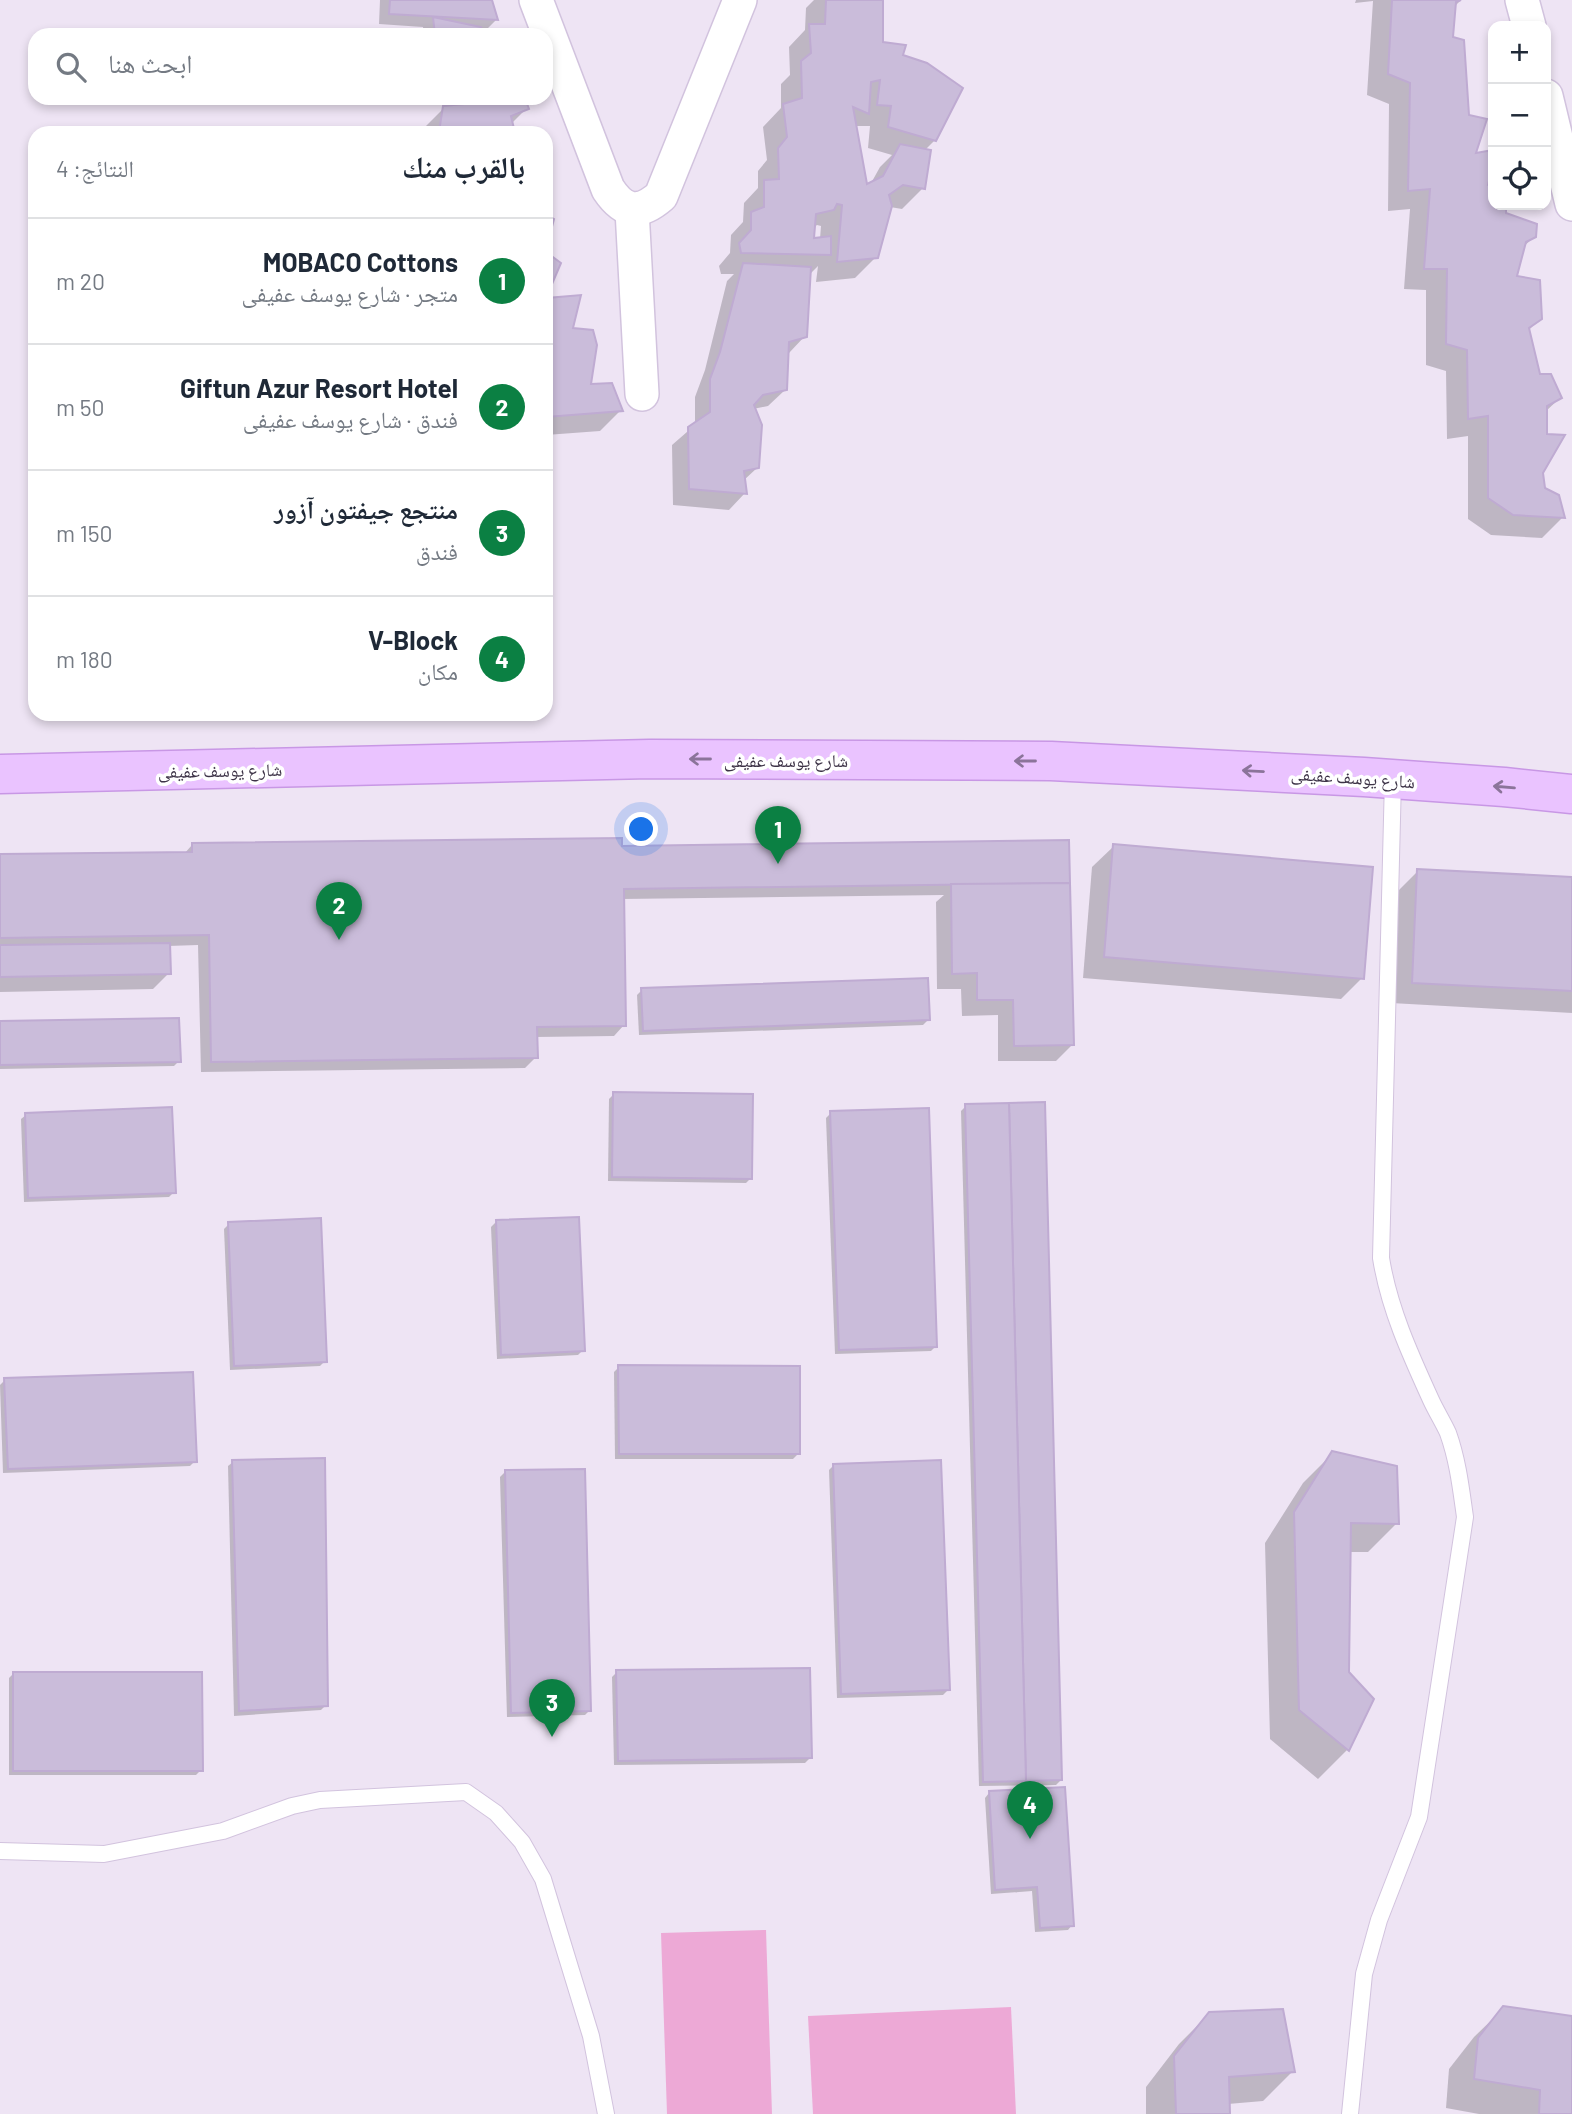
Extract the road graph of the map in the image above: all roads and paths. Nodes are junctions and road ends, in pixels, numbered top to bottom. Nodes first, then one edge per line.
1 (536, 0) edge
2 (740, 0) edge
3 (1522, 0) edge
4 (1528, 21) edge
5 (547, 28) edge
6 (553, 45) edge
7 (1551, 117) edge
8 (1572, 204) edge
9 (632, 210) junction
10 (642, 394) dead end
11 (0, 774) edge
12 (1393, 779) junction
13 (1572, 794) edge
14 (0, 1851) edge
15 (607, 2114) edge
16 (1350, 2114) edge

1 - 5 street
2 - 9 street
3 - 4 street
6 - 9 street
7 - 8 street
9 - 10 street
12 -> 11 street, شارع يوسف عفيفى
13 -> 12 street, شارع يوسف عفيفى
12 - 16 lane
14 - 15 lane

